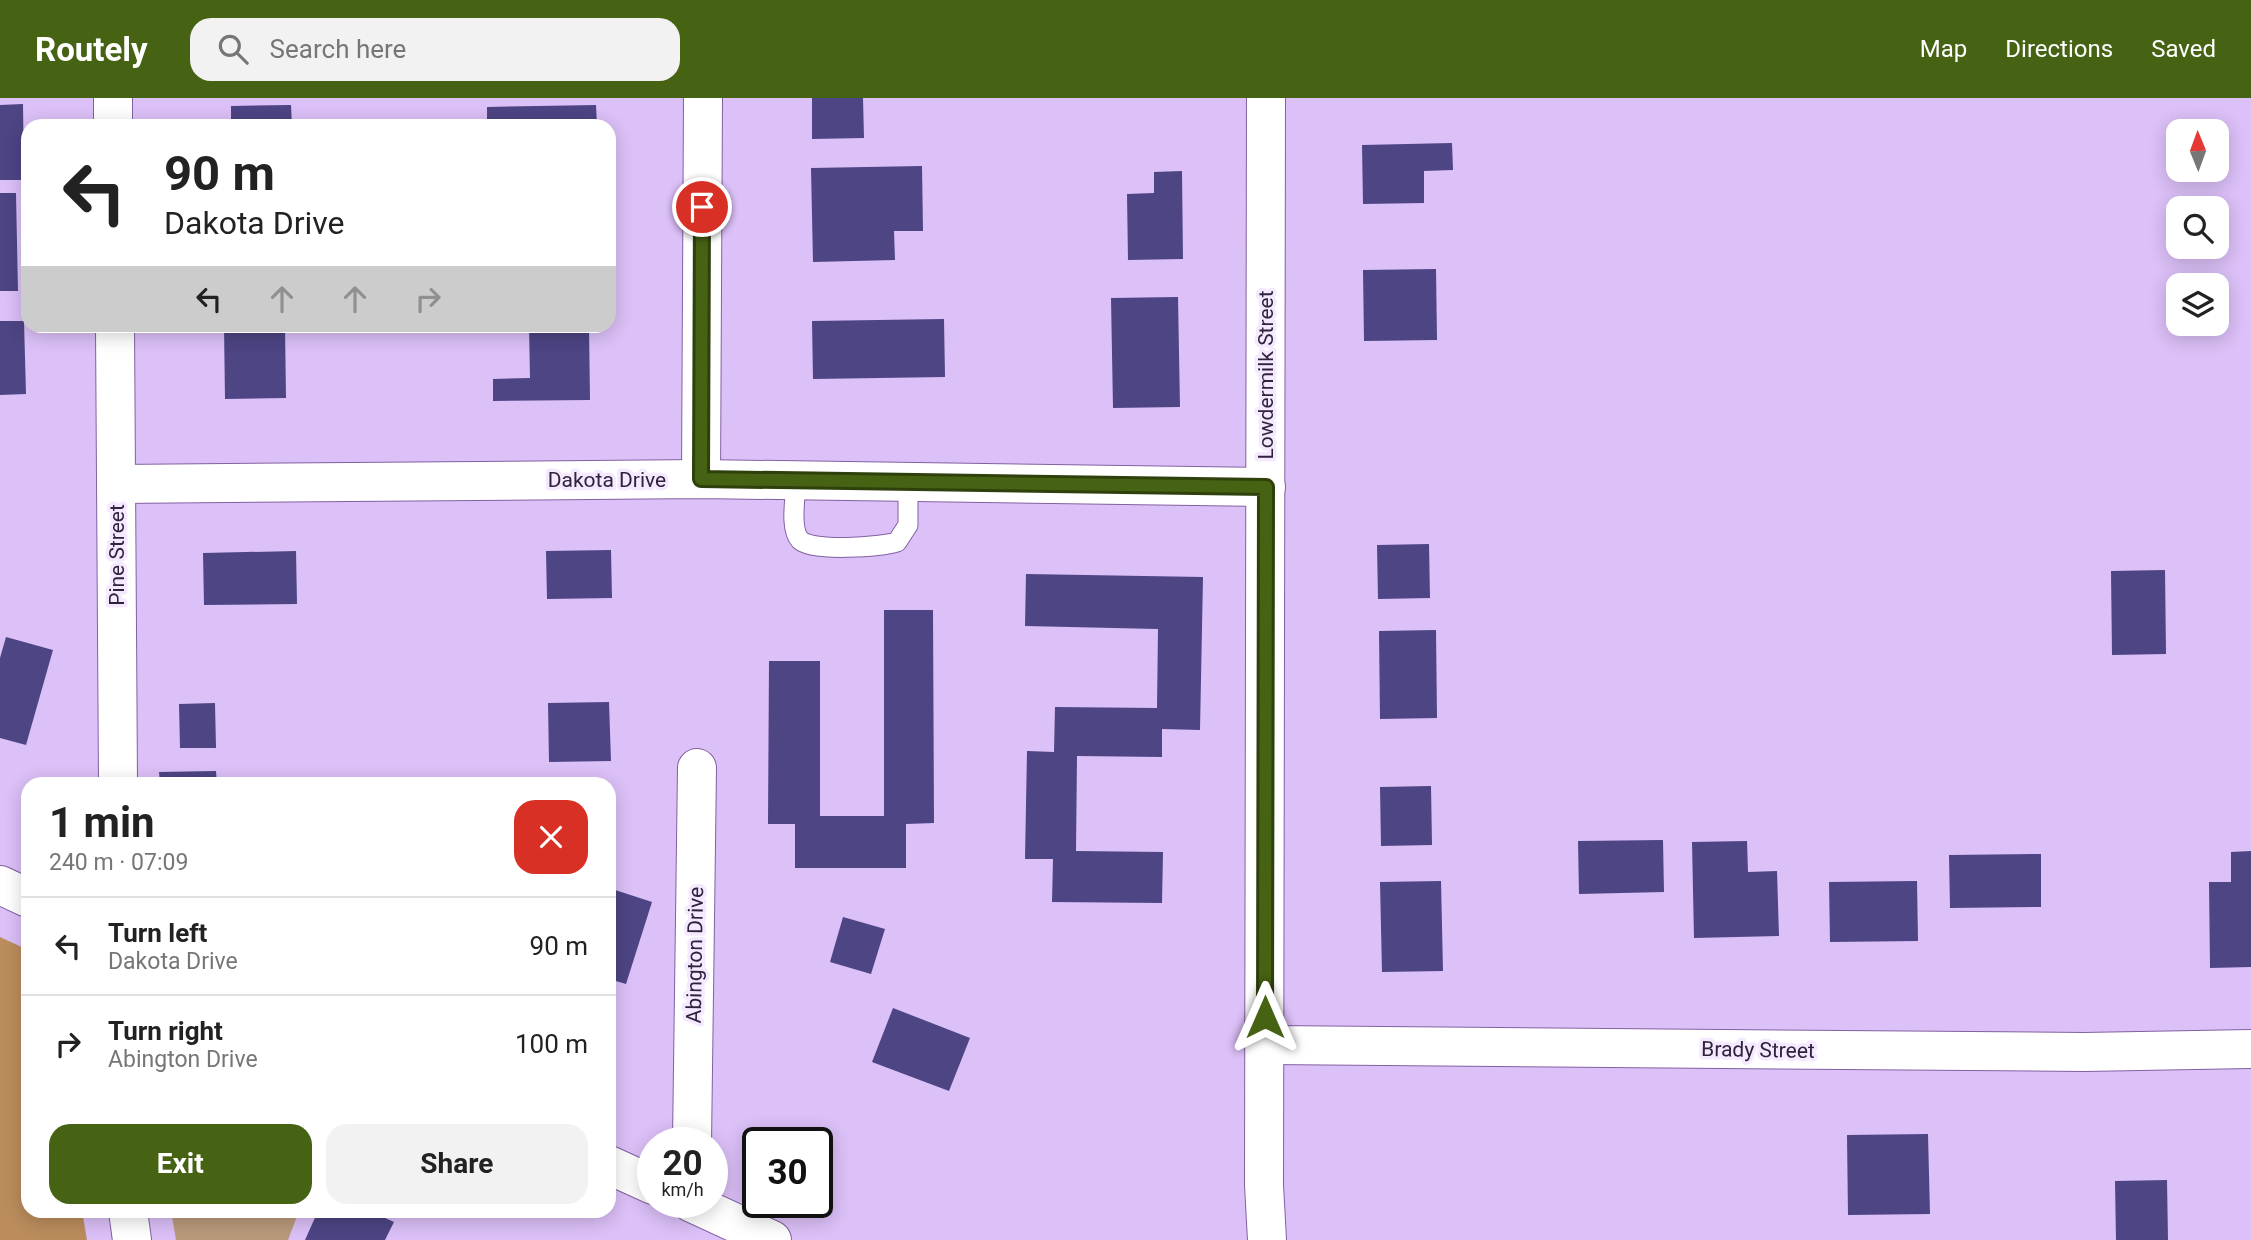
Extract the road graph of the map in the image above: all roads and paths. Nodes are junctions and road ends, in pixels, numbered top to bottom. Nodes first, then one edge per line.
1 (113, 98) edge
2 (703, 98) edge
3 (1266, 98) edge
4 (113, 119) edge
5 (116, 333) edge
6 (701, 479) junction
7 (796, 481) junction
8 (908, 482) junction
9 (117, 484) junction
10 (1266, 487) junction
11 (697, 768) dead end
12 (118, 777) edge
13 (0, 885) edge
14 (21, 895) edge
15 (1264, 1045) junction
16 (2251, 1049) edge
17 (692, 1127) edge
18 (616, 1168) edge
19 (637, 1178) edge
20 (129, 1218) edge
21 (725, 1218) edge
22 (132, 1240) edge
23 (772, 1240) edge
24 (1267, 1240) edge

1 - 4 street
2 - 6 street
3 - 10 street, Lowdermilk Street
5 - 9 street, Pine Street
6 - 7 street, Dakota Drive
6 - 9 street, Dakota Drive
7 - 8 street, Dakota Drive
7 - 8 lane
8 - 10 street, Dakota Drive
9 - 12 street, Pine Street
10 - 15 street, Lowdermilk Street
11 - 17 street, Abington Drive
13 - 14 street
15 - 16 street, Brady Street
15 - 24 street, Lowdermilk Street
18 - 19 street
20 - 22 street
21 - 23 street

